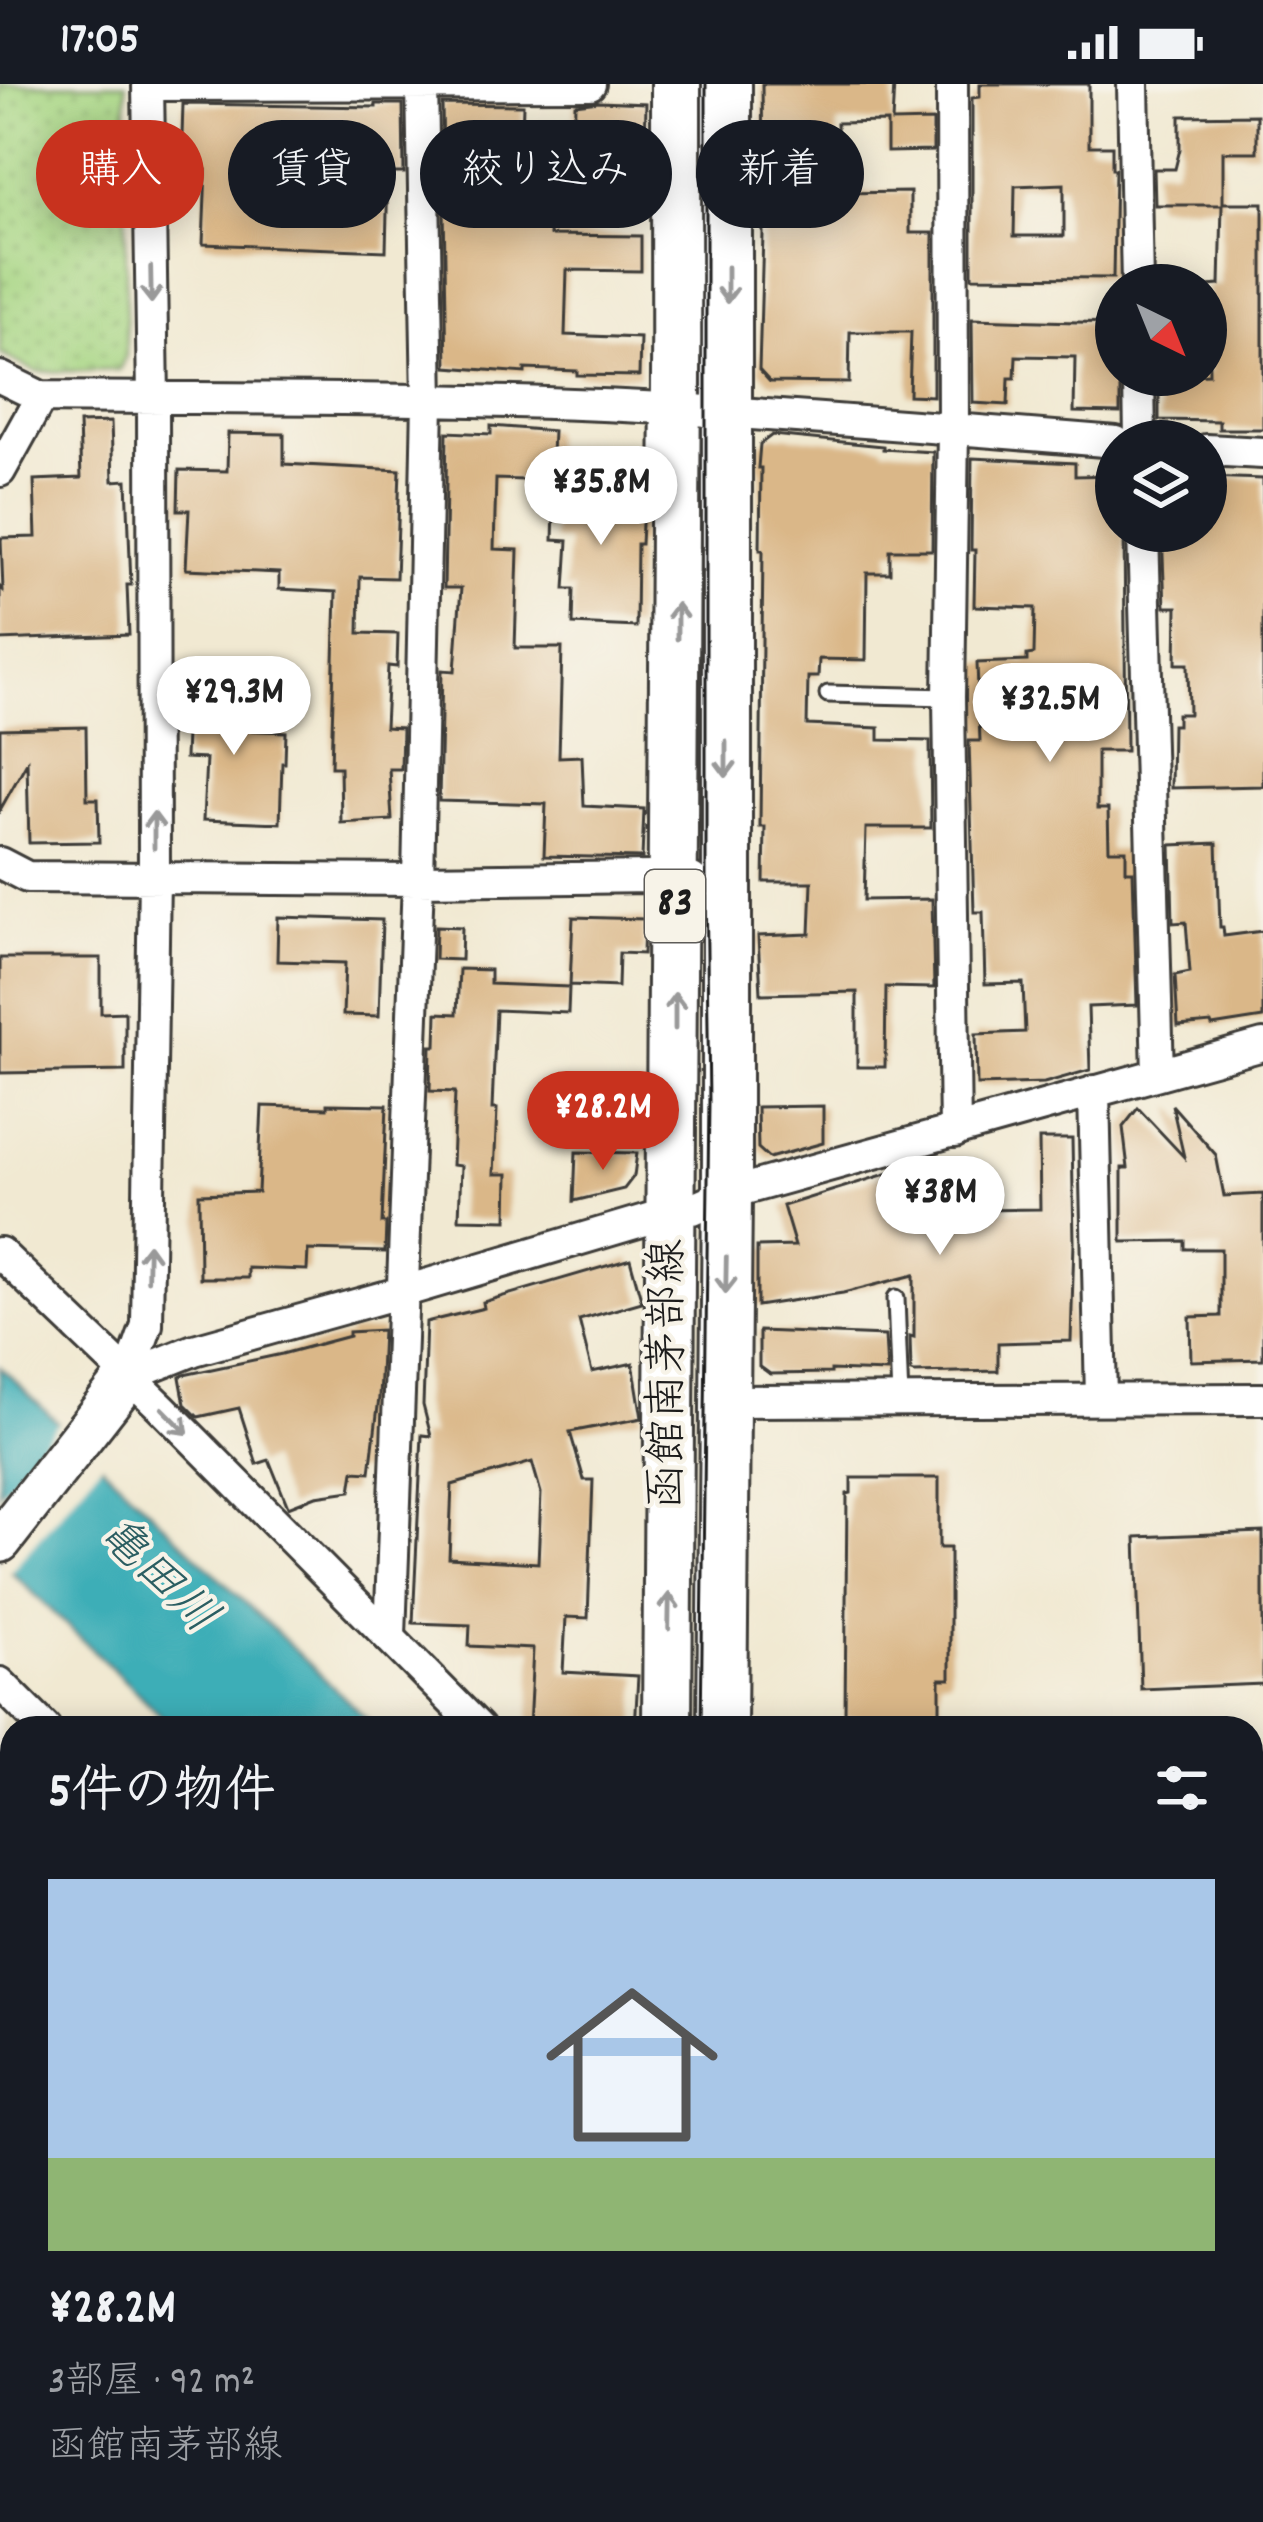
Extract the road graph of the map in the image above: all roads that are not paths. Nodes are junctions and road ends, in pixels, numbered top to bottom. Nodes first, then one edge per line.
1 (590, 84) edge
2 (676, 84) edge
3 (727, 84) edge
4 (952, 84) edge
5 (1133, 84) edge
6 (148, 85) edge
7 (422, 85) edge
8 (1137, 264) edge
9 (0, 376) edge
10 (41, 397) junction
11 (152, 398) junction
12 (428, 400) junction
13 (677, 410) junction
14 (726, 412) junction
15 (953, 428) junction
16 (1095, 440) edge
17 (1227, 451) edge
18 (1263, 453) edge
19 (0, 471) edge
20 (1144, 552) edge
21 (828, 694) dead end
22 (949, 697) junction
23 (0, 862) edge
24 (154, 877) junction
25 (676, 878) junction
26 (418, 880) junction
27 (726, 880) junction
28 (1263, 1045) edge
29 (1158, 1074) junction
30 (1094, 1091) junction
31 (955, 1132) junction
32 (727, 1194) junction
33 (672, 1212) junction
34 (0, 1253) edge
35 (402, 1292) junction
36 (896, 1298) dead end
37 (129, 1376) junction
38 (1263, 1399) edge
39 (900, 1400) junction
40 (1101, 1400) junction
41 (724, 1401) junction
42 (0, 1540) edge
43 (390, 1636) junction
44 (0, 1683) edge
45 (33, 1716) edge
46 (467, 1716) edge
47 (668, 1716) edge
48 (722, 1716) edge

1 - 7 street
2 - 13 main road, 函館南茅部線 / 83
3 -> 14 main road, 函館南茅部線 / 83
4 - 15 street
5 - 8 street
6 - 7 street
6 -> 11 street
7 - 12 street
9 - 10 street
10 - 11 street
10 - 19 street
11 - 12 street
24 -> 11 street
12 - 13 street
12 - 26 street
13 - 14 street
25 -> 13 main road, 函館南茅部線 / 83
14 - 15 street
14 -> 27 main road, 函館南茅部線 / 83
15 - 16 street
15 - 22 street
17 - 18 street
20 - 29 street
21 - 22 lane
22 - 31 street
23 - 24 street
24 - 26 street
37 -> 24 street
25 - 26 street
25 - 27 street
33 -> 25 main road, 函館南茅部線 / 83
26 - 35 street
27 - 32 main road, 函館南茅部線 / 83
28 - 29 street
29 - 30 street
30 - 31 street
30 - 40 street
31 - 32 street
32 - 33 street
32 -> 41 main road, 函館南茅部線 / 83
33 - 35 street
47 -> 33 main road, 函館南茅部線 / 83
34 - 37 street
35 - 37 street
35 - 43 street
36 - 39 lane
37 - 42 street
37 -> 43 street
38 - 40 street
39 - 40 street
39 - 41 street
41 - 48 main road, 函館南茅部線 / 83
43 - 46 street
44 - 45 street

